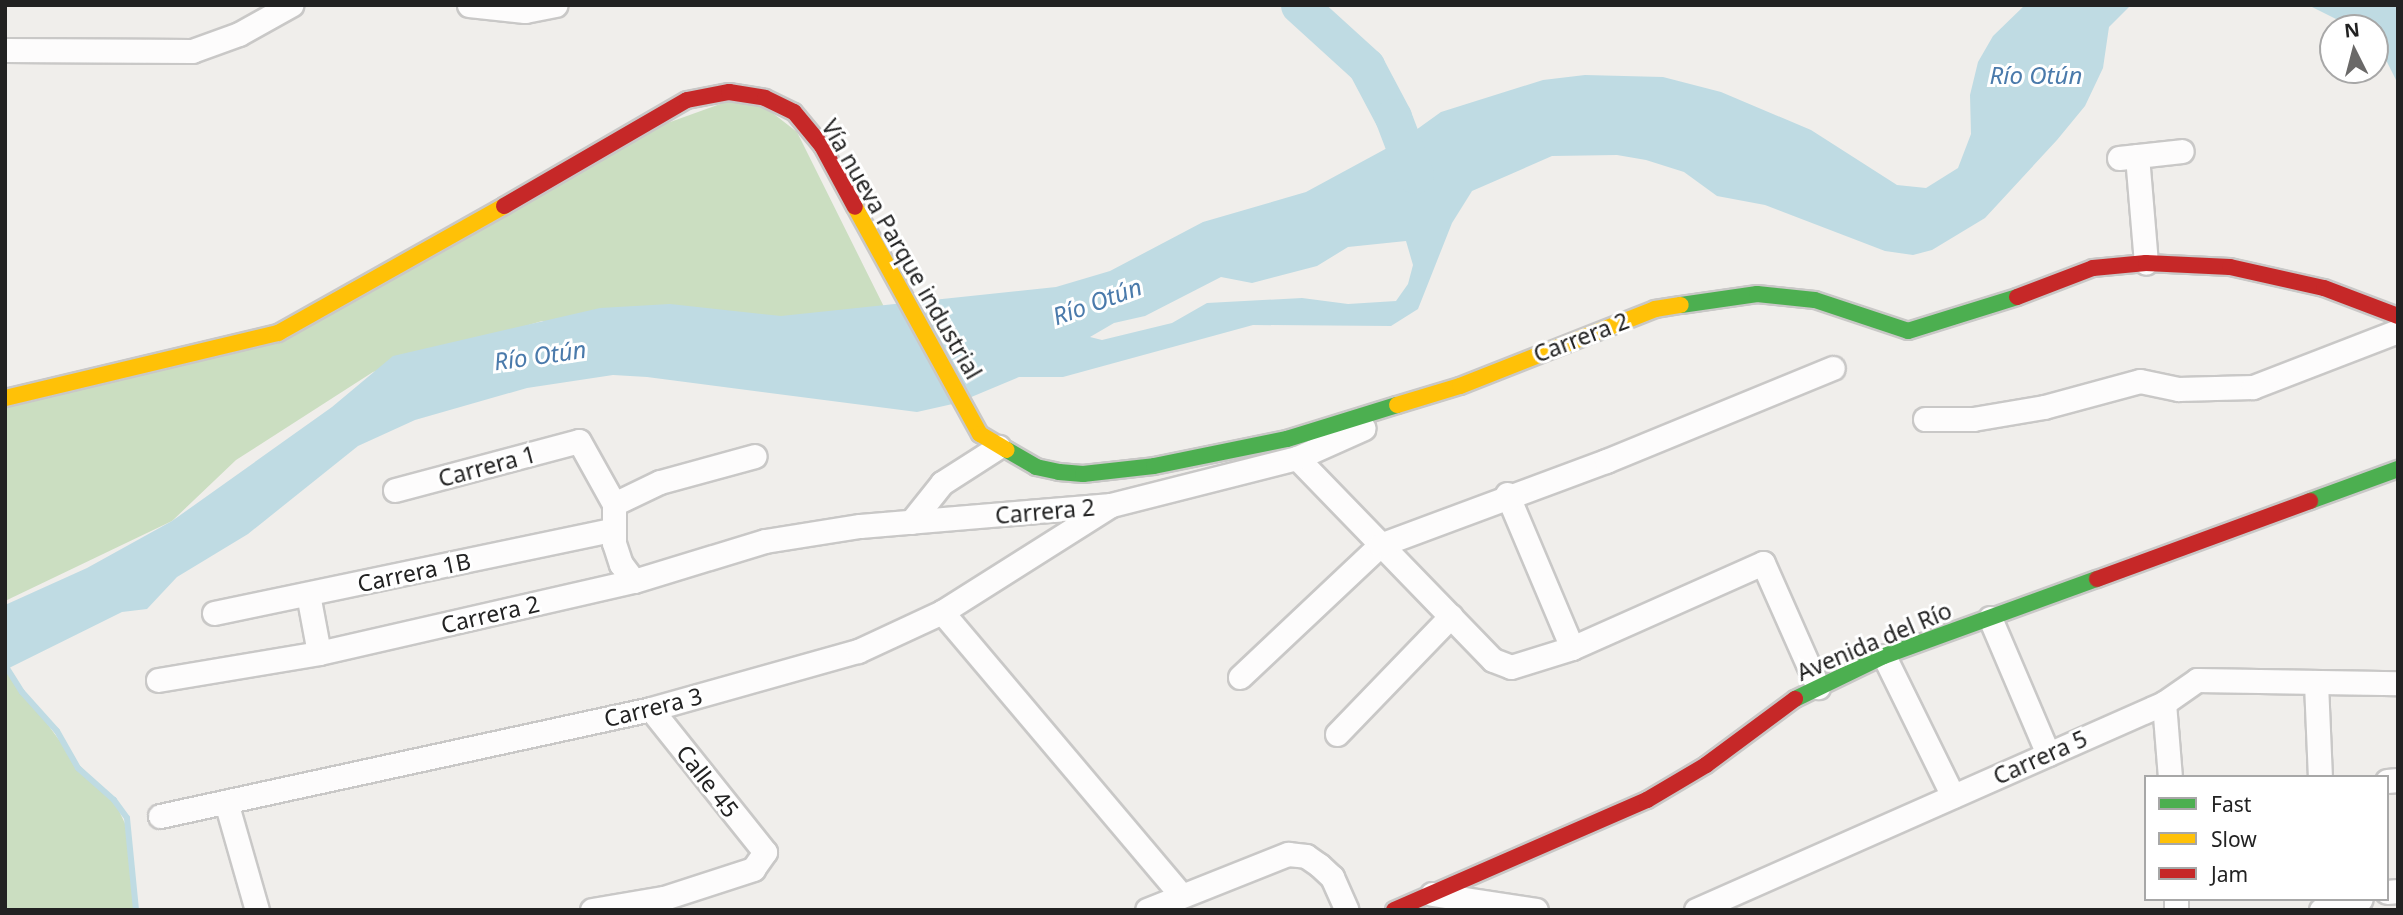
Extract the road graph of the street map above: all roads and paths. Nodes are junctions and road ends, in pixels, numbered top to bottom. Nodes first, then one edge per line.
1 (291, 5) edge
2 (469, 5) edge
3 (555, 5) edge
4 (5, 50) edge
5 (2182, 151) dead end
6 (2146, 263) junction
7 (2398, 316) edge
8 (2398, 331) edge
9 (1833, 368) dead end
10 (1460, 386) junction
11 (5, 398) edge
12 (1925, 419) dead end
13 (989, 440) junction
14 (755, 456) dead end
15 (1297, 458) junction
16 (2398, 468) edge
17 (395, 490) dead end
18 (1507, 494) junction
19 (614, 503) junction
20 (1111, 505) junction
21 (911, 522) junction
22 (613, 530) junction
23 (1380, 545) junction
24 (634, 581) junction
25 (309, 594) junction
26 (942, 612) junction
27 (214, 613) dead end
28 (1451, 616) junction
29 (1990, 618) junction
30 (1572, 648) junction
31 (319, 653) junction
32 (1884, 656) junction
33 (1240, 677) dead end
34 (158, 680) dead end
35 (2316, 683) junction
36 (2398, 683) edge
37 (1818, 687) junction
38 (2164, 703) junction
39 (651, 709) junction
40 (1337, 734) dead end
41 (2048, 754) junction
42 (2171, 775) edge
43 (2320, 775) edge
44 (1953, 796) junction
45 (226, 802) junction
46 (160, 816) dead end
47 (1430, 894) junction
48 (1181, 895) junction
49 (2354, 901) edge
50 (669, 904) edge
51 (257, 910) edge
52 (592, 910) edge
53 (1147, 910) edge
54 (1348, 910) edge
55 (1394, 910) edge
56 (1536, 910) edge
57 (1696, 910) edge
58 (2321, 910) edge

1 - 4 street
2 - 3 street
5 - 6 street
6 - 7 main road
6 - 10 main road, Carrera 2
8 - 12 street
9 - 18 street
10 - 13 main road
10 - 15 street, Carrera 2
11 - 13 main road, Vía nueva Parque industrial
13 - 21 street
14 - 19 street
15 - 20 street, Carrera 2
15 - 23 street
16 - 29 main road, Avenida del Río
17 - 19 street, Carrera 1
18 - 23 street
18 - 30 street
19 - 22 street
20 - 21 street, Carrera 2
20 - 26 street, Carrera 3
21 - 24 street, Carrera 2
22 - 24 street
22 - 25 street, Carrera 1B
23 - 28 street
23 - 33 street
24 - 31 street, Carrera 2
25 - 27 street, Carrera 1B
25 - 31 street
26 - 39 street, Carrera 3
26 - 48 street
28 - 30 street
28 - 40 street
29 - 32 main road, Avenida del Río
29 - 41 street
30 - 37 street
31 - 34 street, Carrera 2
32 - 37 main road, Avenida del Río
32 - 44 street
35 - 36 street, Carrera 5
35 - 38 street, Carrera 5
35 - 43 street
37 - 47 main road, Avenida del Río
38 - 41 street, Carrera 5
38 - 42 street
39 - 45 street, Carrera 3
39 - 50 street, Calle 45
41 - 44 street, Carrera 5
44 - 57 street, Carrera 5
45 - 46 street, Carrera 3
45 - 51 street
47 - 55 main road, Avenida del Río
47 - 56 street
48 - 53 street
48 - 54 street
49 - 58 street
50 - 52 street

